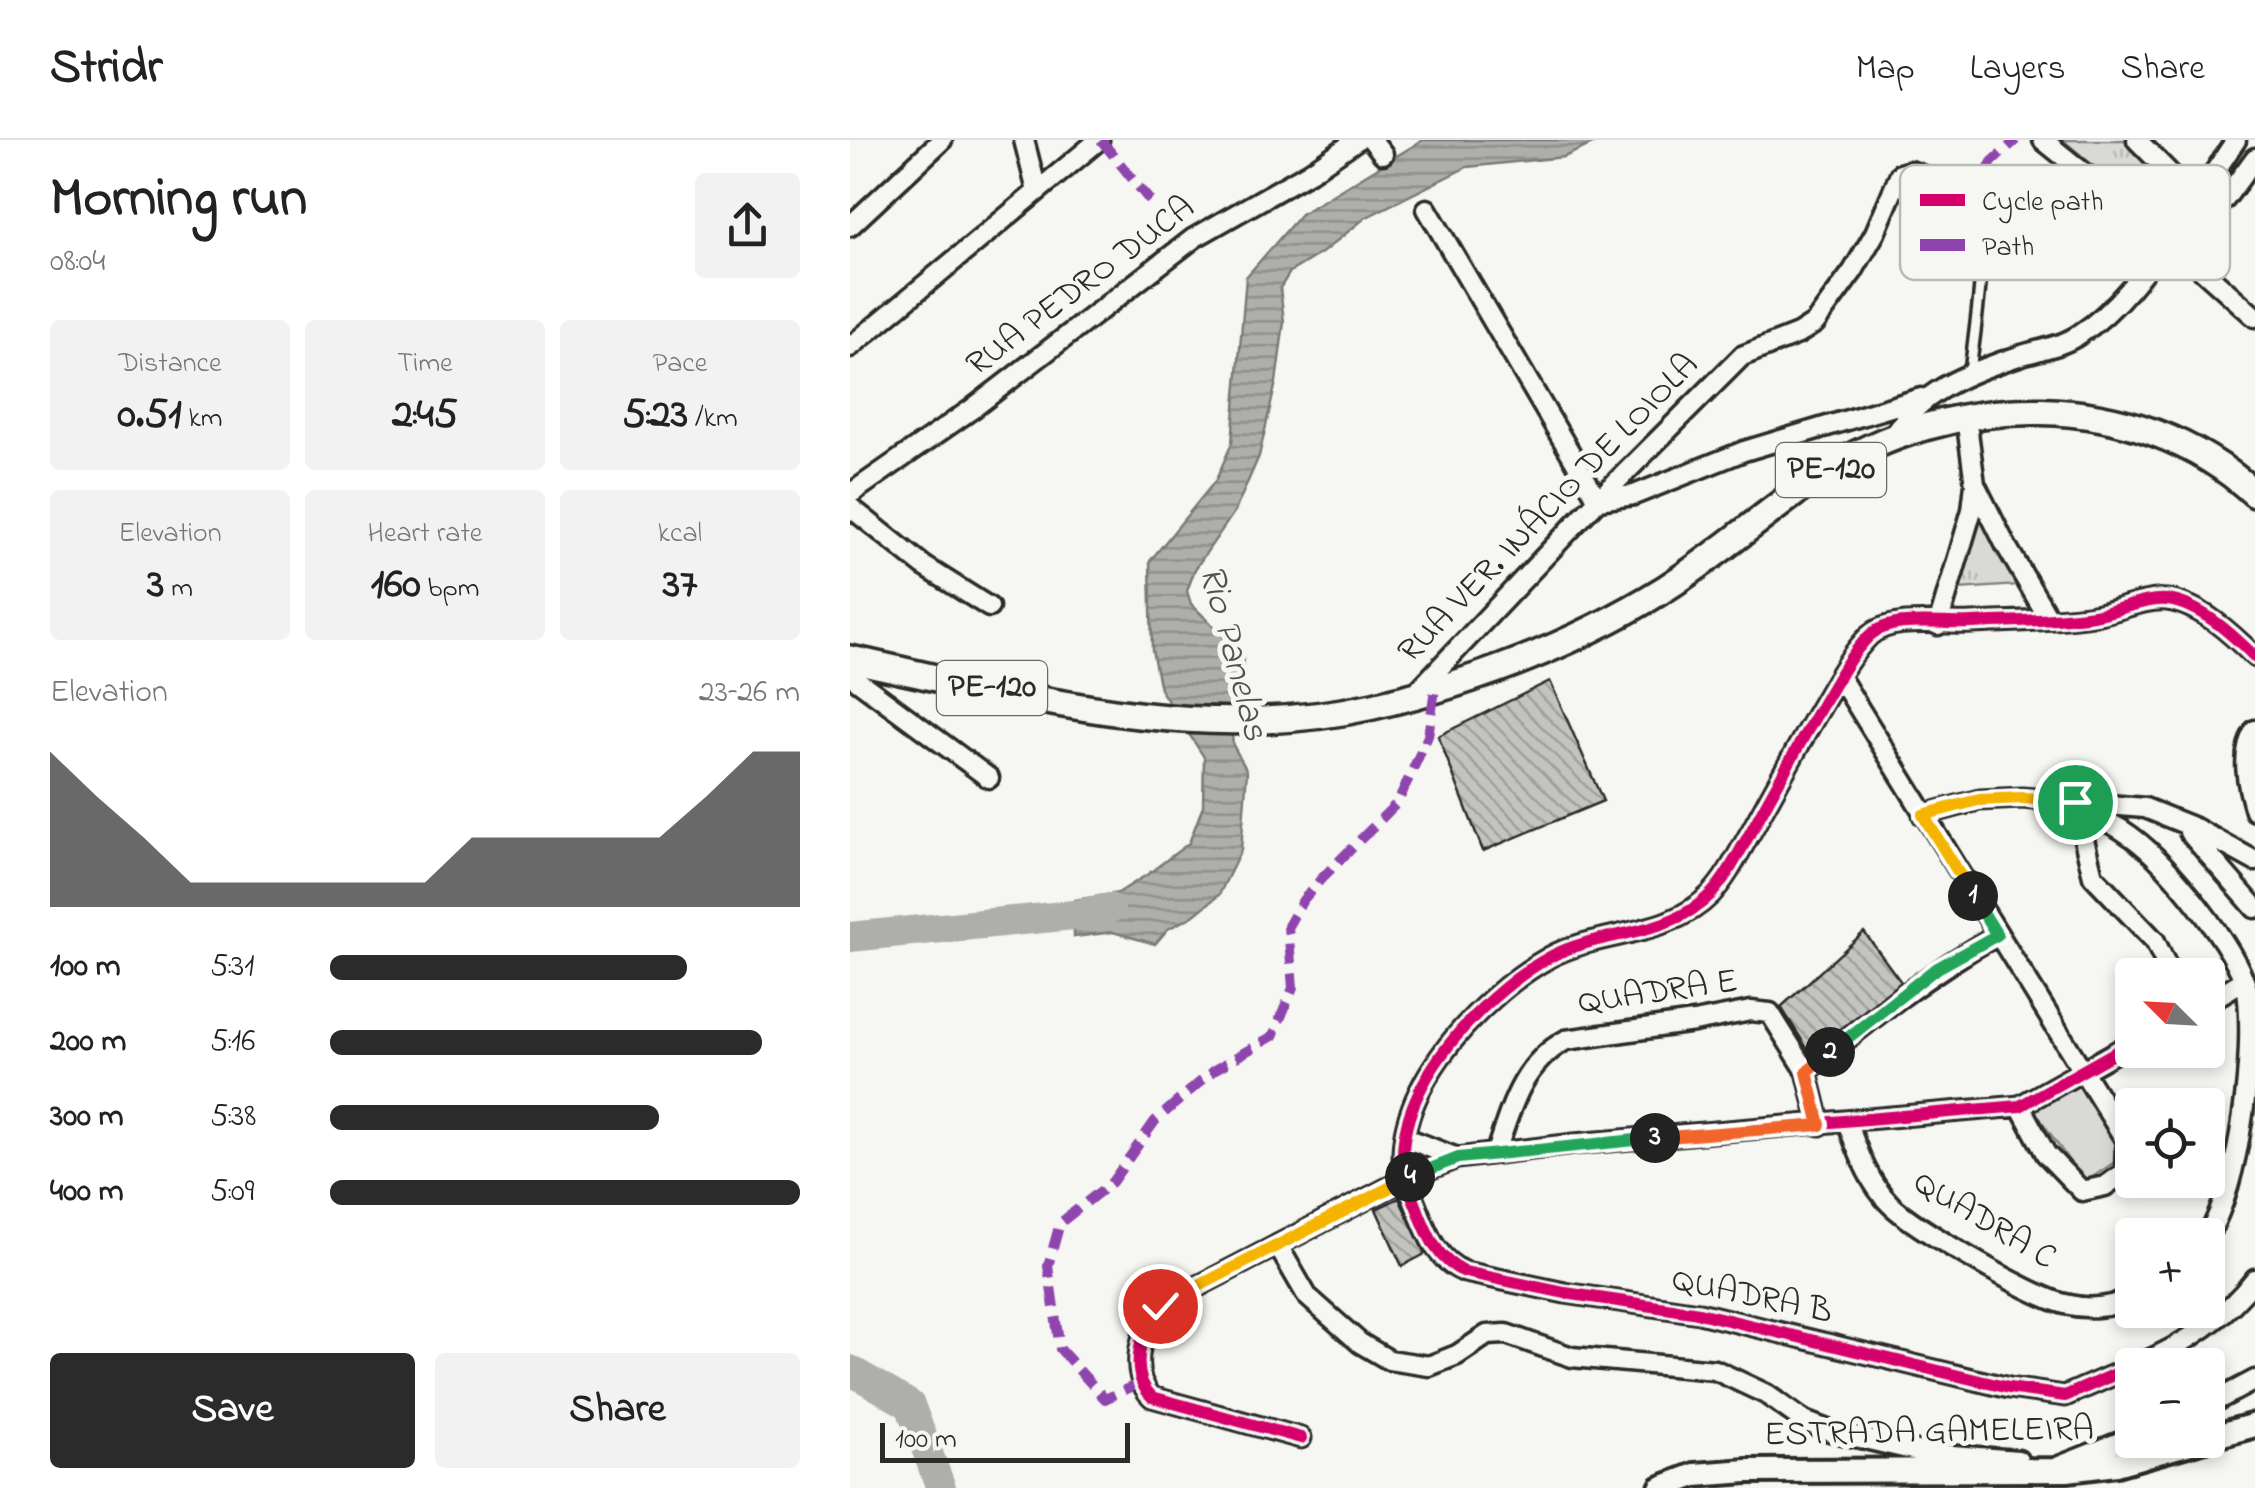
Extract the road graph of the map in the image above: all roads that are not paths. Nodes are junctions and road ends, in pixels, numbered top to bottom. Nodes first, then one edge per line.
1 (942, 140) edge
2 (1024, 140) edge
3 (1099, 140) edge
4 (1356, 140) edge
5 (2043, 140) edge
6 (2137, 140) edge
7 (2236, 140) edge
8 (2255, 158) edge
9 (2074, 165) edge
10 (2162, 165) edge
11 (2219, 165) edge
12 (1900, 174) edge
13 (1038, 192) junction
14 (2230, 192) edge
15 (1426, 209) dead end
16 (850, 226) edge
17 (1977, 280) edge
18 (2134, 280) edge
19 (2212, 280) edge
20 (2255, 317) edge
21 (850, 347) edge
22 (1970, 373) junction
23 (1928, 396) junction
24 (1966, 418) junction
25 (1890, 442) junction
26 (1975, 484) junction
27 (850, 494) edge
28 (2255, 494) edge
29 (1598, 500) junction
30 (850, 507) edge
31 (989, 607) dead end
32 (2048, 619) junction
33 (1938, 625) junction
34 (2255, 657) edge
35 (850, 659) edge
36 (850, 675) edge
37 (1839, 676) junction
38 (1414, 695) junction
39 (2255, 730) edge
40 (989, 778) dead end
41 (2076, 806) junction
42 (2255, 811) edge
43 (1923, 815) junction
44 (2178, 820) junction
45 (2255, 861) edge
46 (2255, 908) edge
47 (1997, 935) junction
48 (2162, 958) edge
49 (2249, 990) edge
50 (2225, 997) edge
51 (2115, 1053) edge
52 (2084, 1069) junction
53 (1807, 1072) junction
54 (2020, 1106) junction
55 (1847, 1122) junction
56 (1820, 1125) junction
57 (1406, 1138) junction
58 (1496, 1152) junction
59 (1458, 1158) junction
60 (1405, 1179) junction
61 (2218, 1218) edge
62 (1278, 1246) junction
63 (2255, 1279) edge
64 (2115, 1304) edge
65 (2174, 1348) edge
66 (2115, 1375) edge
67 (2255, 1380) edge
68 (2225, 1396) edge
69 (2255, 1426) edge
70 (1301, 1438) dead end
71 (2115, 1444) edge
72 (2061, 1468) junction
73 (1661, 1488) edge

1 - 16 street
2 - 13 street
3 - 13 street
4 - 27 street, RUA PEDRO DUCA
5 - 9 street
6 - 10 street
7 - 11 street
8 - 14 street
12 - 29 street, RUA VER. INÁCIO DE LOIOLA
13 - 21 street
15 - 29 street
17 - 22 lane
18 - 22 street
19 - 20 street
22 - 23 street
23 - 25 street
23 - 29 street
24 - 25 main road, PE-120
24 - 26 street
24 - 28 main road, PE-120
25 - 38 main road, PE-120
26 - 32 street
26 - 33 street
29 - 38 street, RUA VER. INÁCIO DE LOIOLA
30 - 31 street
32 - 33 street
32 - 34 street
33 - 37 street
35 - 38 main road, PE-120
36 - 40 street
37 - 43 street
37 - 57 street
39 - 42 street
41 - 43 street
41 - 44 street
41 - 48 street
41 - 49 street
43 - 47 street
44 - 45 street
44 - 46 street
47 - 52 street
47 - 53 street
49 - 50 street
49 - 61 street
51 - 52 street
52 - 54 street
52 - 54 street
53 - 56 street
53 - 58 street, QUADRA E
54 - 55 street
55 - 56 street
55 - 64 street, QUADRA C
56 - 58 street
57 - 59 street
57 - 60 street
58 - 59 street
59 - 60 street
60 - 62 street
60 - 66 street, QUADRA B
62 - 70 street
62 - 72 street
63 - 65 street, QUADRA B
67 - 68 street
69 - 72 street, ESTRADA GAMELEIRA
71 - 72 street
72 - 73 street, ESTRADA GAMELEIRA

